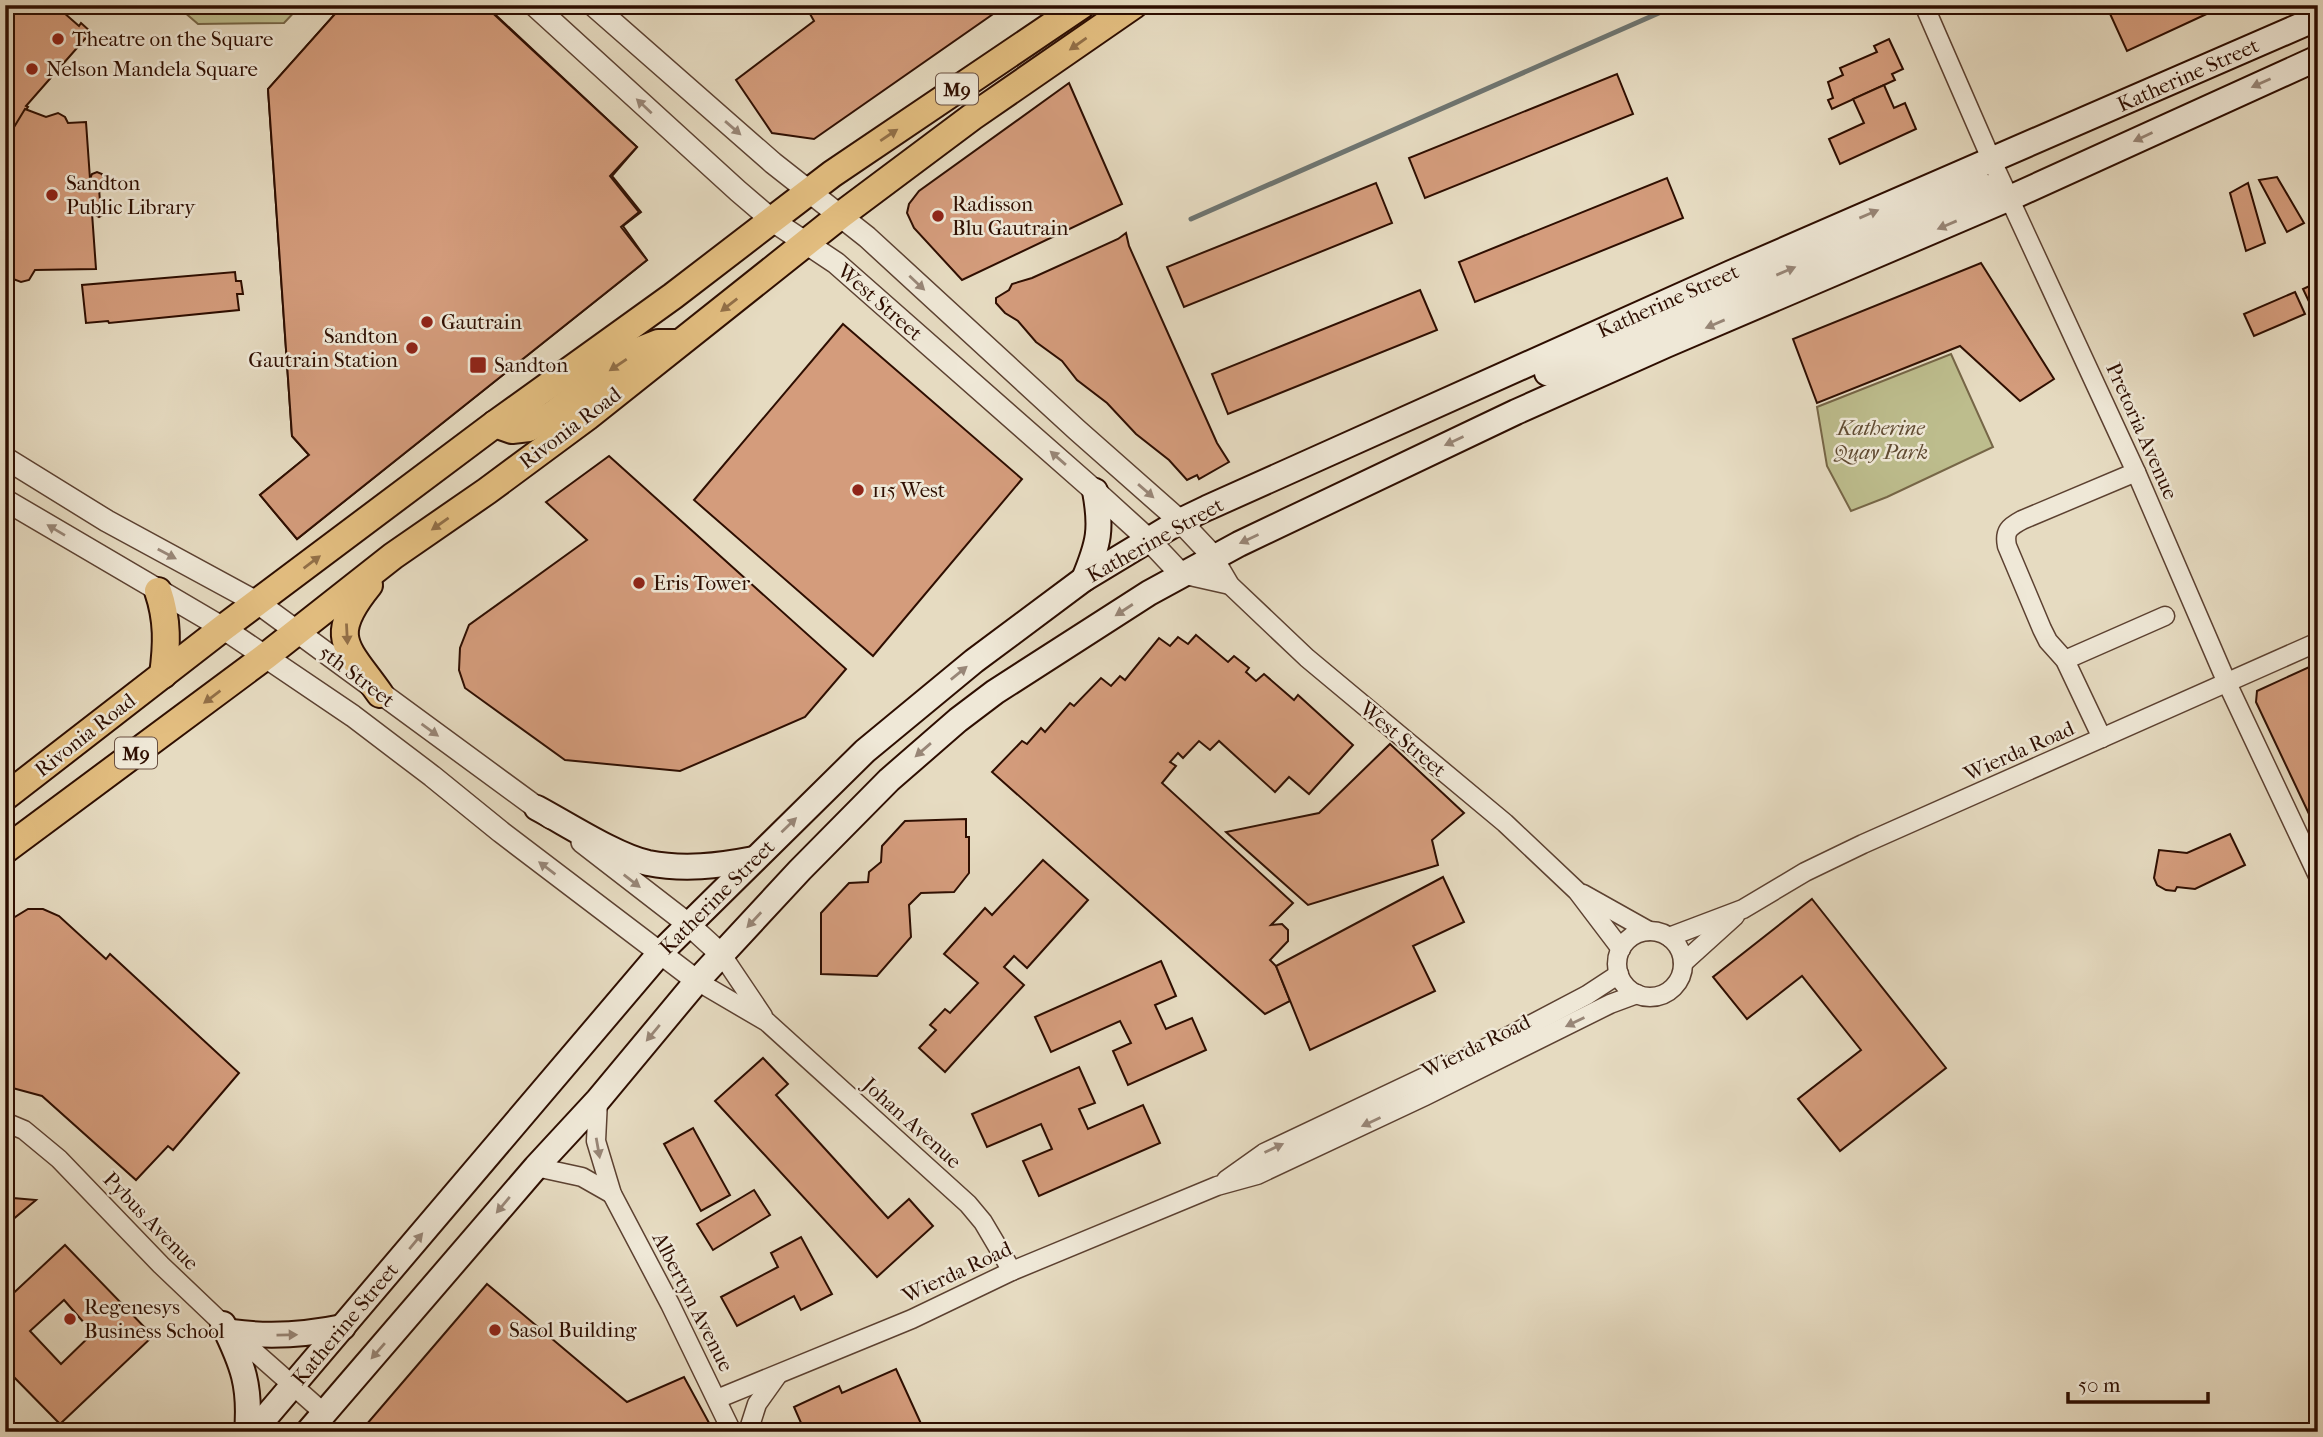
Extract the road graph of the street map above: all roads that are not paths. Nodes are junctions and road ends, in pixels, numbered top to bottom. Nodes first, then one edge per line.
1 (534, 5) edge
2 (593, 5) edge
3 (1082, 5) edge
4 (1134, 5) edge
5 (1924, 5) edge
6 (2318, 18) edge
7 (2318, 35) edge
8 (2318, 58) edge
9 (1992, 161) junction
10 (810, 192) junction
11 (2010, 198) junction
12 (841, 215) junction
13 (773, 221) junction
14 (806, 244) junction
15 (680, 342) junction
16 (495, 424) junction
17 (5, 458) edge
18 (2136, 472) junction
19 (1095, 491) junction
20 (5, 500) edge
21 (1180, 521) junction
22 (1149, 540) junction
23 (393, 556) junction
24 (1213, 556) junction
25 (1181, 574) junction
26 (1084, 579) junction
27 (1230, 585) junction
28 (158, 591) junction
29 (258, 603) junction
30 (2165, 616) dead end
31 (223, 628) junction
32 (297, 631) junction
33 (2318, 642) edge
34 (267, 656) junction
35 (2065, 660) junction
36 (163, 675) junction
37 (2227, 683) junction
38 (380, 694) junction
39 (2102, 738) junction
40 (5, 797) edge
41 (537, 808) junction
42 (5, 850) edge
43 (754, 859) junction
44 (2318, 876) edge
45 (1577, 891) junction
46 (1743, 909) junction
47 (688, 924) junction
48 (1649, 931) junction
49 (1669, 937) junction
50 (1621, 949) junction
51 (660, 953) junction
52 (722, 955) junction
53 (1683, 963) junction
54 (1619, 974) junction
55 (697, 981) junction
56 (1637, 993) junction
57 (767, 1022) junction
58 (1416, 1080) junction
59 (1425, 1096) junction
60 (598, 1100) junction
61 (5, 1122) edge
62 (1334, 1130) junction
63 (536, 1167) junction
64 (612, 1194) junction
65 (1012, 1270) junction
66 (343, 1327) junction
67 (227, 1328) junction
68 (779, 1374) junction
69 (292, 1387) junction
70 (717, 1399) junction
71 (324, 1413) junction
72 (247, 1432) edge
73 (253, 1432) edge
74 (307, 1432) edge
75 (732, 1432) edge
76 (748, 1432) edge

13 -> 1 street, West Street
2 -> 10 street, West Street
10 -> 3 main road, Rivonia Road / M9
4 -> 12 main road, Rivonia Road / M9
5 - 9 street, Pretoria Avenue
6 - 9 main road, Katherine Street
7 - 9 main road
8 -> 11 main road, Katherine Street
9 - 11 street, Pretoria Avenue
21 -> 9 main road, Katherine Street
10 - 12 street, West Street
10 - 13 main road, Rivonia Road / M9
11 - 18 street, Pretoria Avenue
21 -> 11 main road
11 -> 24 main road, Katherine Street
12 - 14 main road, Rivonia Road / M9
12 -> 21 street, West Street
13 - 14 street, West Street
13 - 16 main road, Rivonia Road / M9
14 -> 15 main road, Rivonia Road / M9
19 -> 14 street, West Street
15 -> 16 main road
15 -> 23 main road, Rivonia Road / M9
29 -> 16 main road, Rivonia Road / M9
17 -> 29 street, 5th Street
18 - 35 street
18 - 37 street, Pretoria Avenue
19 - 22 street, West Street
19 - 26 main road
28 -> 20 street, 5th Street
21 - 22 main road, Katherine Street
21 - 24 street, West Street
22 - 25 street, West Street
22 - 26 main road, Katherine Street
23 - 32 main road, Rivonia Road / M9
23 -> 38 main road
24 - 25 main road, Katherine Street
24 - 27 street, West Street
25 - 27 street
25 -> 52 main road, Katherine Street
43 -> 26 main road, Katherine Street
27 - 45 street, West Street
28 - 31 street, 5th Street
28 - 36 main road
29 - 31 main road, Rivonia Road / M9
29 - 32 street, 5th Street
30 - 35 street
31 - 34 street, 5th Street
31 - 36 main road, Rivonia Road / M9
32 - 34 main road, Rivonia Road / M9
32 - 38 street, 5th Street
33 - 37 street, Wierda Road
34 -> 42 main road, Rivonia Road / M9
51 -> 34 street, 5th Street
35 - 39 street
36 - 40 main road, Rivonia Road / M9
37 - 39 street, Wierda Road
37 - 44 street, Pretoria Avenue
38 -> 41 street, 5th Street
39 - 46 street, Wierda Road
41 - 43 main road
41 -> 47 street, 5th Street
43 - 47 main road, Katherine Street
45 - 48 street, West Street
45 - 50 street, West Street
46 - 49 street, Wierda Road
46 - 53 street, Wierda Road
47 - 51 main road, Katherine Street
47 - 52 street, 5th Street
48 - 49 street
48 - 50 street
49 - 53 street
50 - 54 street
51 - 55 street, 5th Street
66 -> 51 main road, Katherine Street
52 - 55 main road, Katherine Street
52 - 57 street, Johan Avenue
53 - 56 street
54 - 56 street
54 - 58 street, Wierda Road
55 - 57 street, Johan Avenue
55 -> 60 main road, Katherine Street
56 -> 59 street, Wierda Road
57 - 65 street, Johan Avenue
58 - 59 street
58 - 62 street, Wierda Road
59 -> 62 street, Wierda Road
60 - 63 main road, Katherine Street
60 -> 64 street, Albertyn Avenue
61 - 67 street, Pybus Avenue
62 - 65 street, Wierda Road
63 - 64 street
63 -> 71 main road, Katherine Street
64 - 70 street, Albertyn Avenue
65 - 68 street, Wierda Road
67 -> 66 main road
66 - 69 main road, Katherine Street
67 - 69 street, Pybus Avenue
67 - 72 main road
68 - 70 street, Wierda Road
68 - 76 street
69 - 71 street, Pybus Avenue
69 - 73 main road, Katherine Street
70 - 75 street, Albertyn Avenue
71 - 74 main road, Katherine Street

